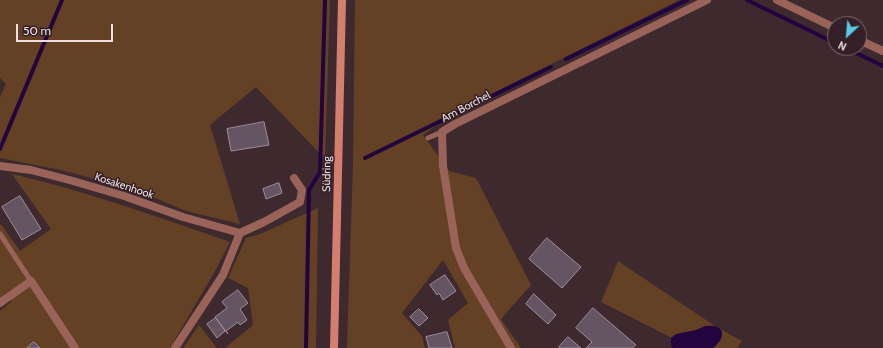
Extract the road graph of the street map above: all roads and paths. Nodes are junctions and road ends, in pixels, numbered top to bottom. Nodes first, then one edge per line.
1 (342, 0) edge
2 (707, 0) edge
3 (777, 0) edge
4 (827, 24) edge
5 (867, 44) edge
6 (883, 51) edge
7 (442, 132) junction
8 (428, 138) dead end
9 (0, 166) edge
10 (294, 178) dead end
11 (240, 233) junction
12 (0, 234) edge
13 (31, 281) junction
14 (0, 303) edge
15 (75, 348) edge
16 (175, 348) edge
17 (334, 348) edge
18 (511, 348) edge

1 - 17 main road, Südring
2 - 7 street, Am Borchel
3 - 4 street
5 - 6 street
7 - 8 lane
7 - 18 street, Am Borchel
9 - 11 street, Kosakenhook
10 - 11 street
11 - 16 street
12 - 13 lane
13 - 14 street
13 - 15 street

